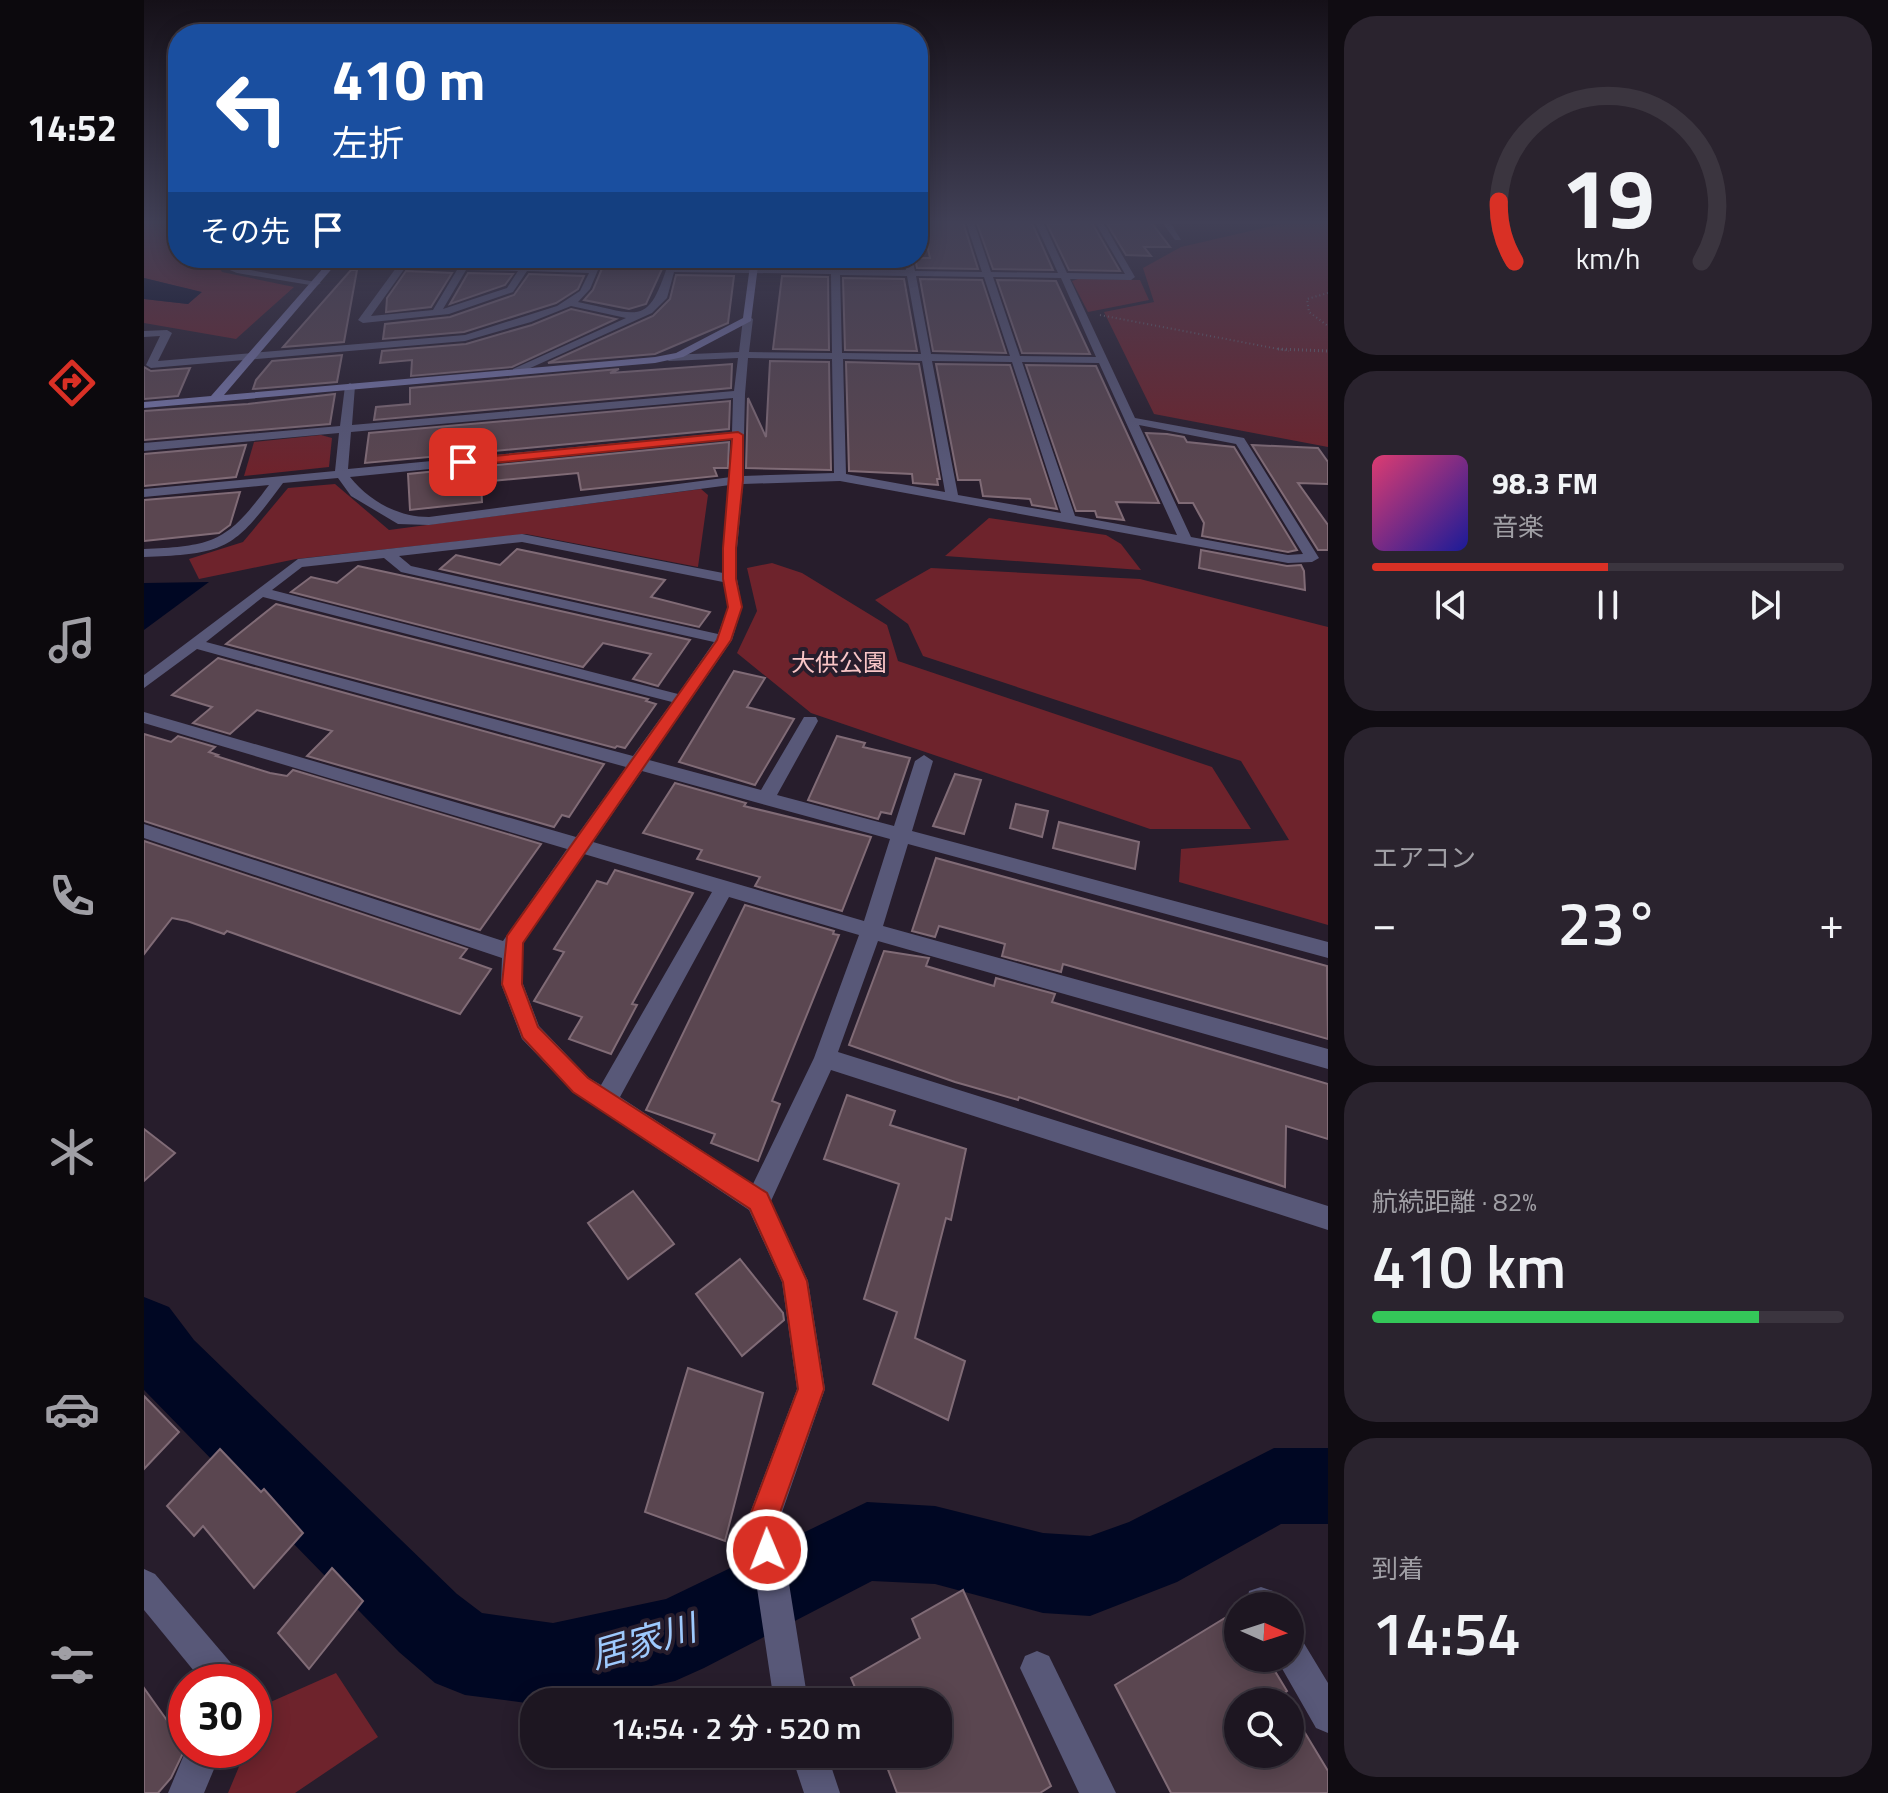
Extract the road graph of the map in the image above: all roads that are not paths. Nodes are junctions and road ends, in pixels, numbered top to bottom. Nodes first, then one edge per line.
1 (295, 306) edge
2 (373, 306) edge
3 (440, 306) edge
4 (460, 306) edge
5 (564, 306) edge
6 (583, 306) edge
7 (654, 306) edge
8 (750, 306) edge
9 (836, 306) edge
10 (916, 306) edge
11 (998, 306) edge
12 (1077, 306) edge
13 (436, 313) junction
14 (636, 317) junction
15 (748, 319) junction
16 (363, 320) junction
17 (356, 330) dead end
18 (144, 334) edge
19 (348, 340) dead end
20 (340, 349) junction
21 (744, 355) junction
22 (249, 357) junction
23 (837, 357) junction
24 (669, 358) junction
25 (925, 359) junction
26 (1017, 360) junction
27 (1102, 360) junction
28 (148, 365) edge
29 (517, 371) junction
30 (350, 386) junction
31 (739, 394) junction
32 (214, 399) junction
33 (144, 405) edge
34 (1129, 420) junction
35 (346, 429) junction
36 (738, 435) junction
37 (144, 447) edge
38 (341, 474) junction
39 (840, 477) junction
40 (737, 480) junction
41 (278, 481) junction
42 (144, 493) edge
43 (952, 498) junction
44 (1069, 518) junction
45 (1185, 538) junction
46 (144, 553) edge
47 (387, 553) junction
48 (730, 579) junction
49 (261, 592) junction
50 (724, 640) junction
51 (195, 644) junction
52 (144, 683) edge
53 (683, 700) junction
54 (144, 717) edge
55 (810, 721) dead end
56 (924, 761) dead end
57 (639, 764) junction
58 (765, 799) junction
59 (144, 831) edge
60 (900, 836) junction
61 (582, 844) junction
62 (725, 887) junction
63 (871, 931) junction
64 (1328, 950) edge
65 (513, 953) junction
66 (825, 1058) junction
67 (1328, 1059) edge
68 (605, 1101) junction
69 (758, 1201) junction
70 (1328, 1218) edge
71 (144, 1585) edge
72 (210, 1664) edge
73 (1037, 1668) dead end
74 (1302, 1672) edge
75 (788, 1688) edge
76 (1328, 1716) edge
77 (196, 1768) edge
78 (814, 1768) edge
79 (186, 1793) edge
80 (822, 1793) edge
81 (1098, 1793) edge

1 - 22 street
2 - 16 street
3 - 13 street
4 - 13 street
5 - 20 street
6 - 14 street
7 - 14 street
8 - 15 street
9 - 23 street
10 - 25 street
11 - 26 street
12 - 27 street
13 - 16 street
14 - 29 street
15 - 21 street
15 - 24 street
16 - 17 street
18 - 28 street
19 - 20 street
20 - 22 street
21 - 23 street
21 - 24 street
21 - 31 street
22 - 28 street
22 - 32 street
23 - 25 street
23 - 39 street
24 - 29 street
25 - 26 street
25 - 43 street
26 - 27 street
26 - 44 street
27 - 34 street
29 - 30 street
30 - 32 street
30 - 35 street
31 - 35 street
31 - 36 street
32 - 33 street
34 - 45 street
34 - 45 street
35 - 37 street
35 - 38 street
36 - 38 street
36 - 40 street
38 - 40 street
38 - 41 street
39 - 40 street
39 - 43 street
40 - 48 street
41 - 42 street
41 - 46 street
43 - 44 street
44 - 45 street
47 - 48 street
47 - 49 street
47 - 50 street
48 - 50 street
49 - 51 street
49 - 53 street
50 - 53 street
51 - 52 street
51 - 57 street
53 - 57 street
54 - 61 street
55 - 58 street
56 - 60 street
57 - 58 street
57 - 61 street
58 - 60 street
59 - 65 street
60 - 63 street
60 - 64 street
61 - 62 street
61 - 65 street
62 - 63 street
62 - 68 street
63 - 66 street
63 - 67 street
65 - 68 street
66 - 69 street
66 - 70 street
68 - 69 street
69 - 75 street
71 - 72 street
73 - 81 street
74 - 76 street
77 - 79 street
78 - 80 street

